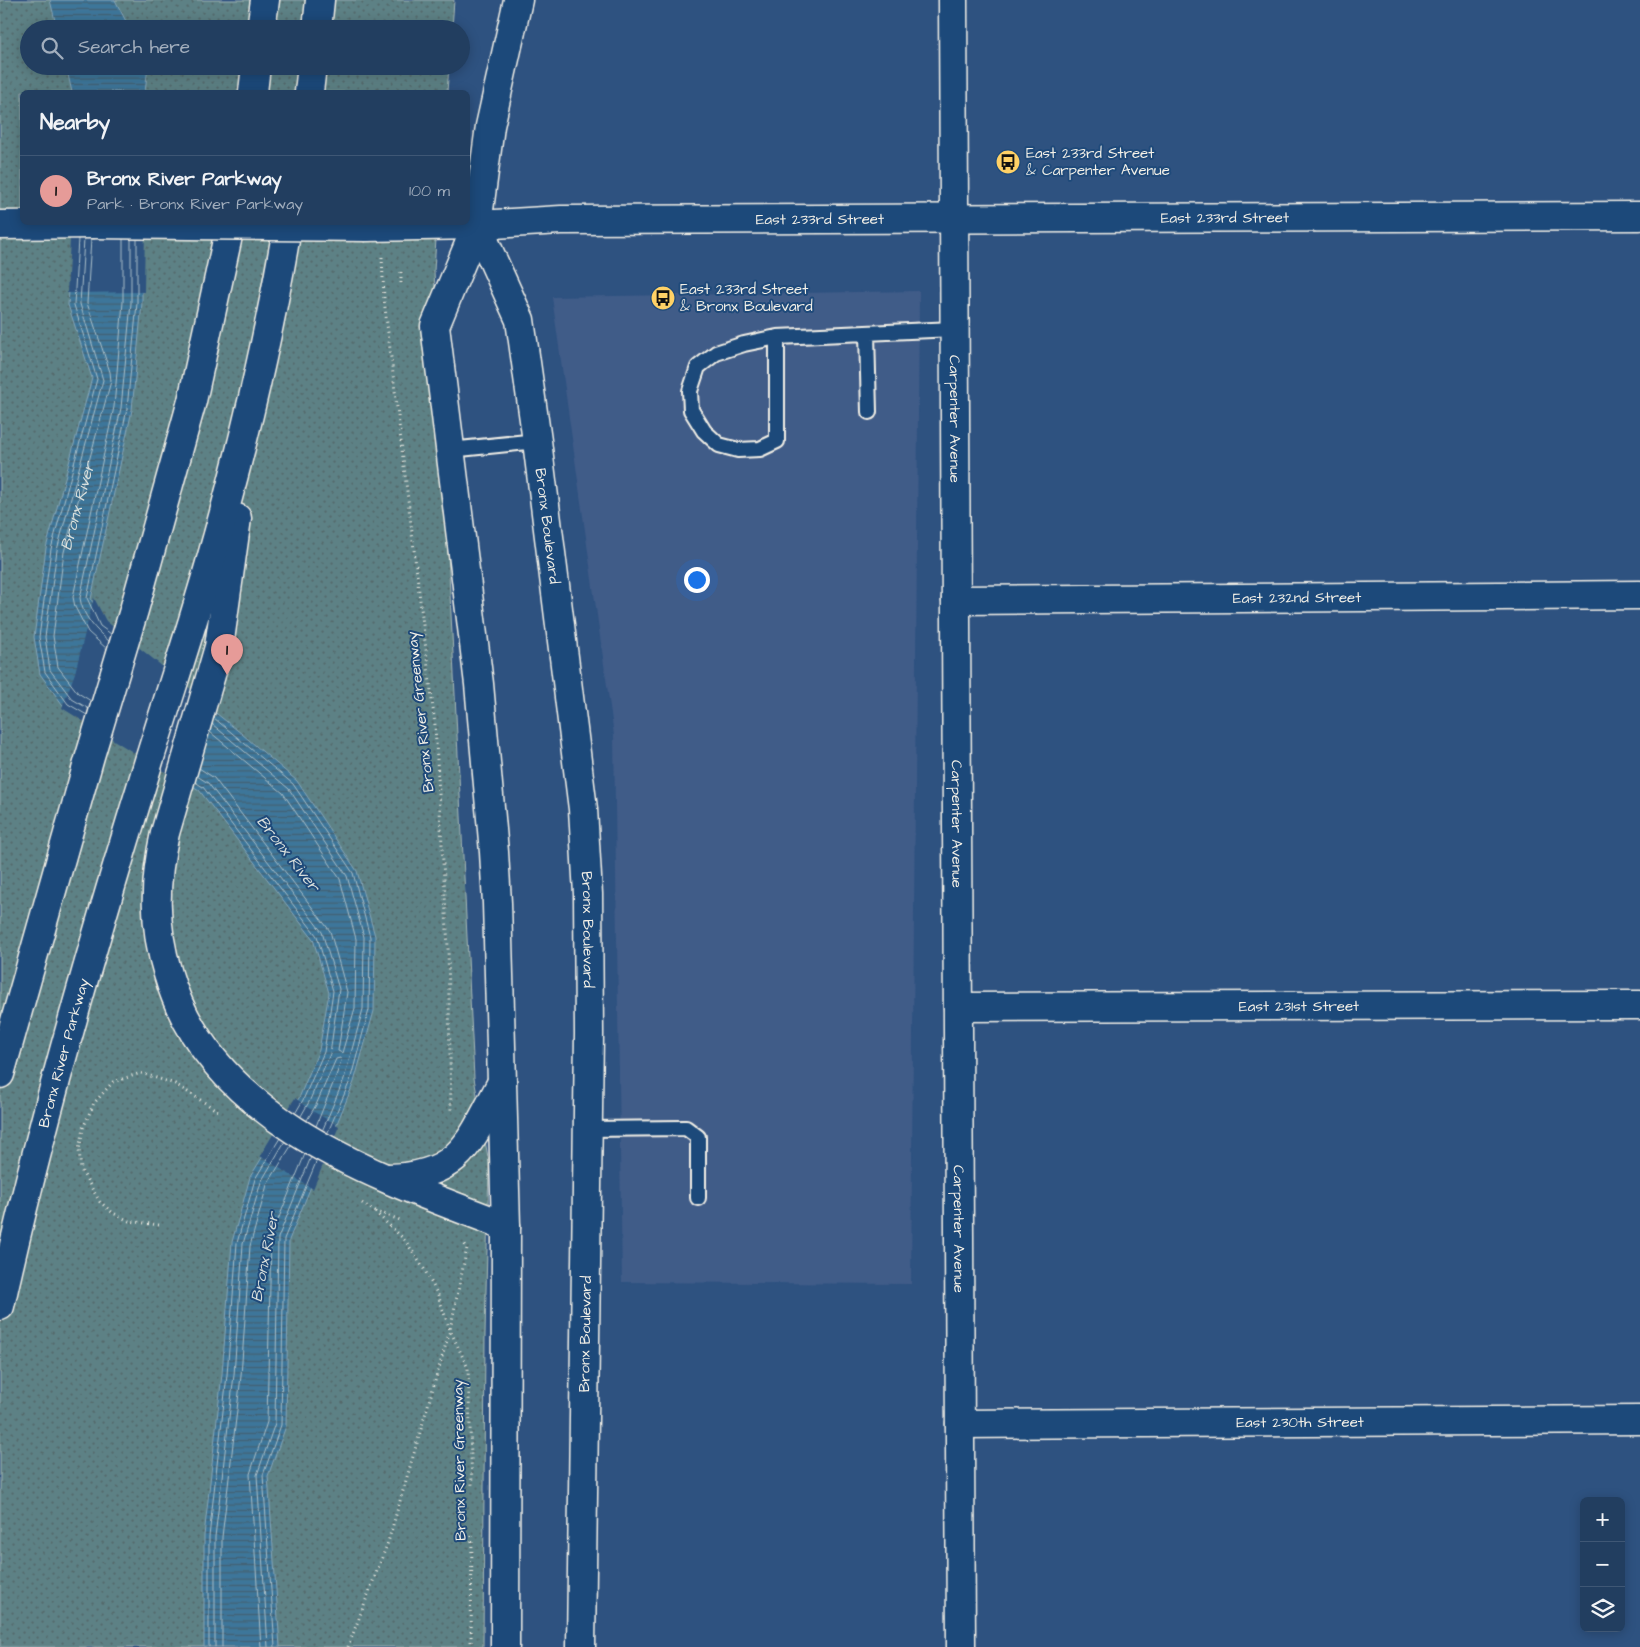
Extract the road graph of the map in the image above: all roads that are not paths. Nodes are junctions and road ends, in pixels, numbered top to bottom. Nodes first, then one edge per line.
1 (265, 0) edge
2 (320, 0) edge
3 (518, 0) edge
4 (953, 0) edge
5 (262, 20) edge
6 (318, 20) edge
7 (255, 75) edge
8 (311, 75) edge
9 (253, 90) edge
10 (309, 90) edge
11 (1640, 216) edge
12 (953, 219) junction
13 (0, 225) edge
14 (230, 225) edge
15 (288, 225) edge
16 (477, 225) junction
17 (954, 329) junction
18 (867, 333) junction
19 (777, 337) junction
20 (255, 393) junction
21 (869, 412) dead end
22 (537, 441) junction
23 (450, 450) junction
24 (1640, 595) edge
25 (956, 600) junction
26 (1640, 1005) edge
27 (958, 1008) junction
28 (0, 1074) edge
29 (502, 1082) junction
30 (587, 1129) junction
31 (387, 1178) junction
32 (698, 1198) dead end
33 (506, 1226) junction
34 (0, 1306) edge
35 (1640, 1420) edge
36 (960, 1424) junction
37 (505, 1647) edge
38 (581, 1647) edge
39 (961, 1647) edge

1 - 5 main road
2 - 6 main road
3 - 16 main road
4 - 12 main road, Carpenter Avenue
7 - 9 main road
8 - 10 main road
11 - 12 main road, East 233rd Street
12 - 16 main road, East 233rd Street
12 - 17 main road, Carpenter Avenue
13 - 16 main road, East 233rd Street, bridge
14 - 28 main road
15 - 20 main road, Bronx River Parkway
16 - 22 main road, Bronx Boulevard
16 - 23 main road
17 - 18 lane
17 - 25 main road, Carpenter Avenue
18 - 19 lane
18 - 21 lane
19 - 19 lane
20 - 31 main road
20 - 34 main road, Bronx River Parkway
22 - 23 lane
22 - 30 main road, Bronx Boulevard
23 - 29 main road
24 - 25 main road, East 232nd Street
25 - 27 main road, Carpenter Avenue
26 - 27 main road, East 231st Street
27 - 36 main road, Carpenter Avenue
29 - 31 main road
29 - 33 main road
30 - 32 lane
30 - 38 main road, Bronx Boulevard
31 - 33 main road
33 - 37 main road
35 - 36 main road, East 230th Street
36 - 39 main road, Carpenter Avenue

